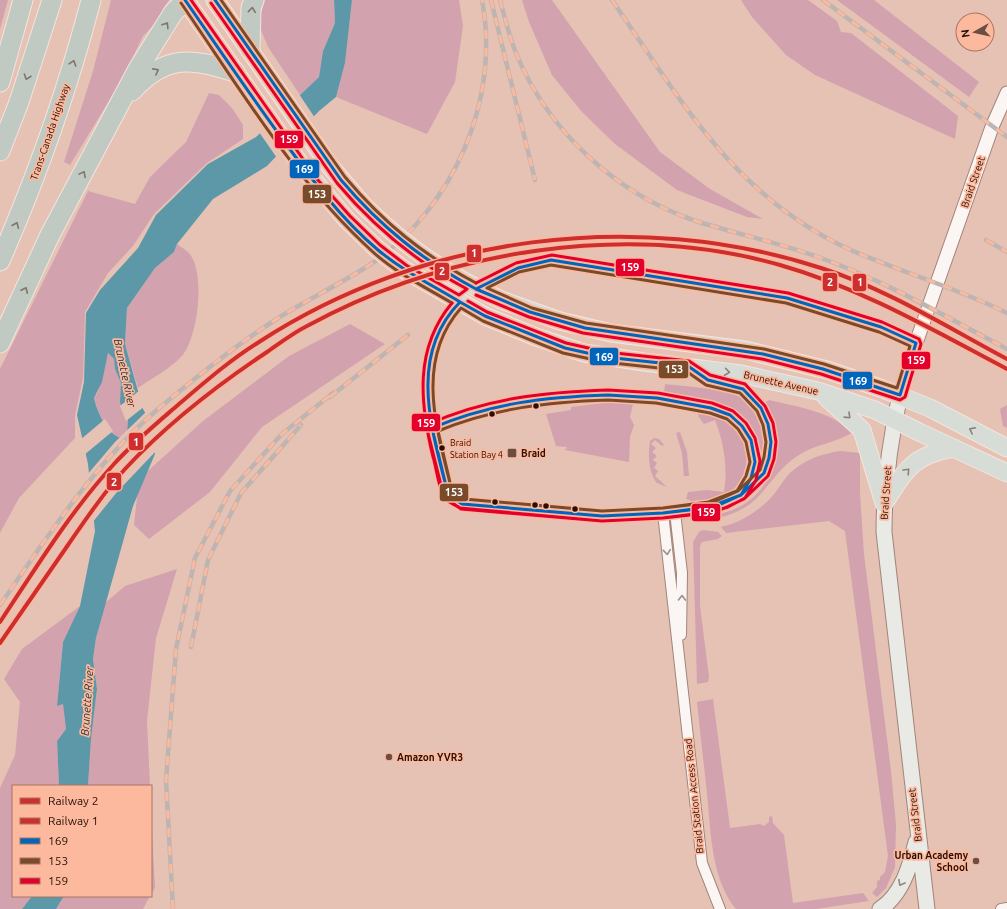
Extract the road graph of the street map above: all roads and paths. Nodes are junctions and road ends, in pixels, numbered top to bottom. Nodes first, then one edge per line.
1 (23, 0) edge
2 (52, 0) edge
3 (91, 0) edge
4 (186, 0) edge
5 (215, 0) edge
6 (254, 0) edge
7 (250, 49) junction
8 (235, 72) junction
9 (0, 82) edge
10 (1007, 93) edge
11 (118, 107) junction
12 (0, 150) edge
13 (0, 261) edge
14 (0, 343) edge
15 (818, 391) junction
16 (900, 395) junction
17 (895, 420) junction
18 (954, 448) junction
19 (1007, 448) edge
20 (1007, 473) edge
21 (884, 503) junction
22 (675, 512) dead end
23 (663, 513) dead end
24 (681, 679) junction
25 (918, 833) junction
26 (1007, 908) edge
27 (720, 909) edge
28 (880, 909) edge
29 (927, 909) edge
30 (1001, 909) edge

1 - 9 highway
2 -> 12 highway
13 -> 3 highway, Trans-Canada Highway
4 - 8 main road, Brunette Avenue
11 -> 4 highway
5 - 7 main road
7 -> 6 highway
7 - 16 main road, bridge
11 -> 8 highway
8 -> 15 main road, Brunette Avenue, bridge
10 - 16 street, Braid Street
14 -> 11 highway
15 - 17 main road, Brunette Avenue
15 -> 21 main road
16 - 17 main road, Braid Street
19 -> 16 main road
17 - 18 main road, Brunette Avenue
17 - 21 main road, Braid Street
18 - 20 main road, Brunette Avenue
21 -> 18 main road
21 - 25 main road, Braid Street
24 -> 22 street, Braid Station Access Road
23 -> 24 street, Braid Station Access Road
24 - 27 street, Braid Station Access Road
25 -> 28 main road
25 - 29 main road, Braid Street
26 - 30 street

